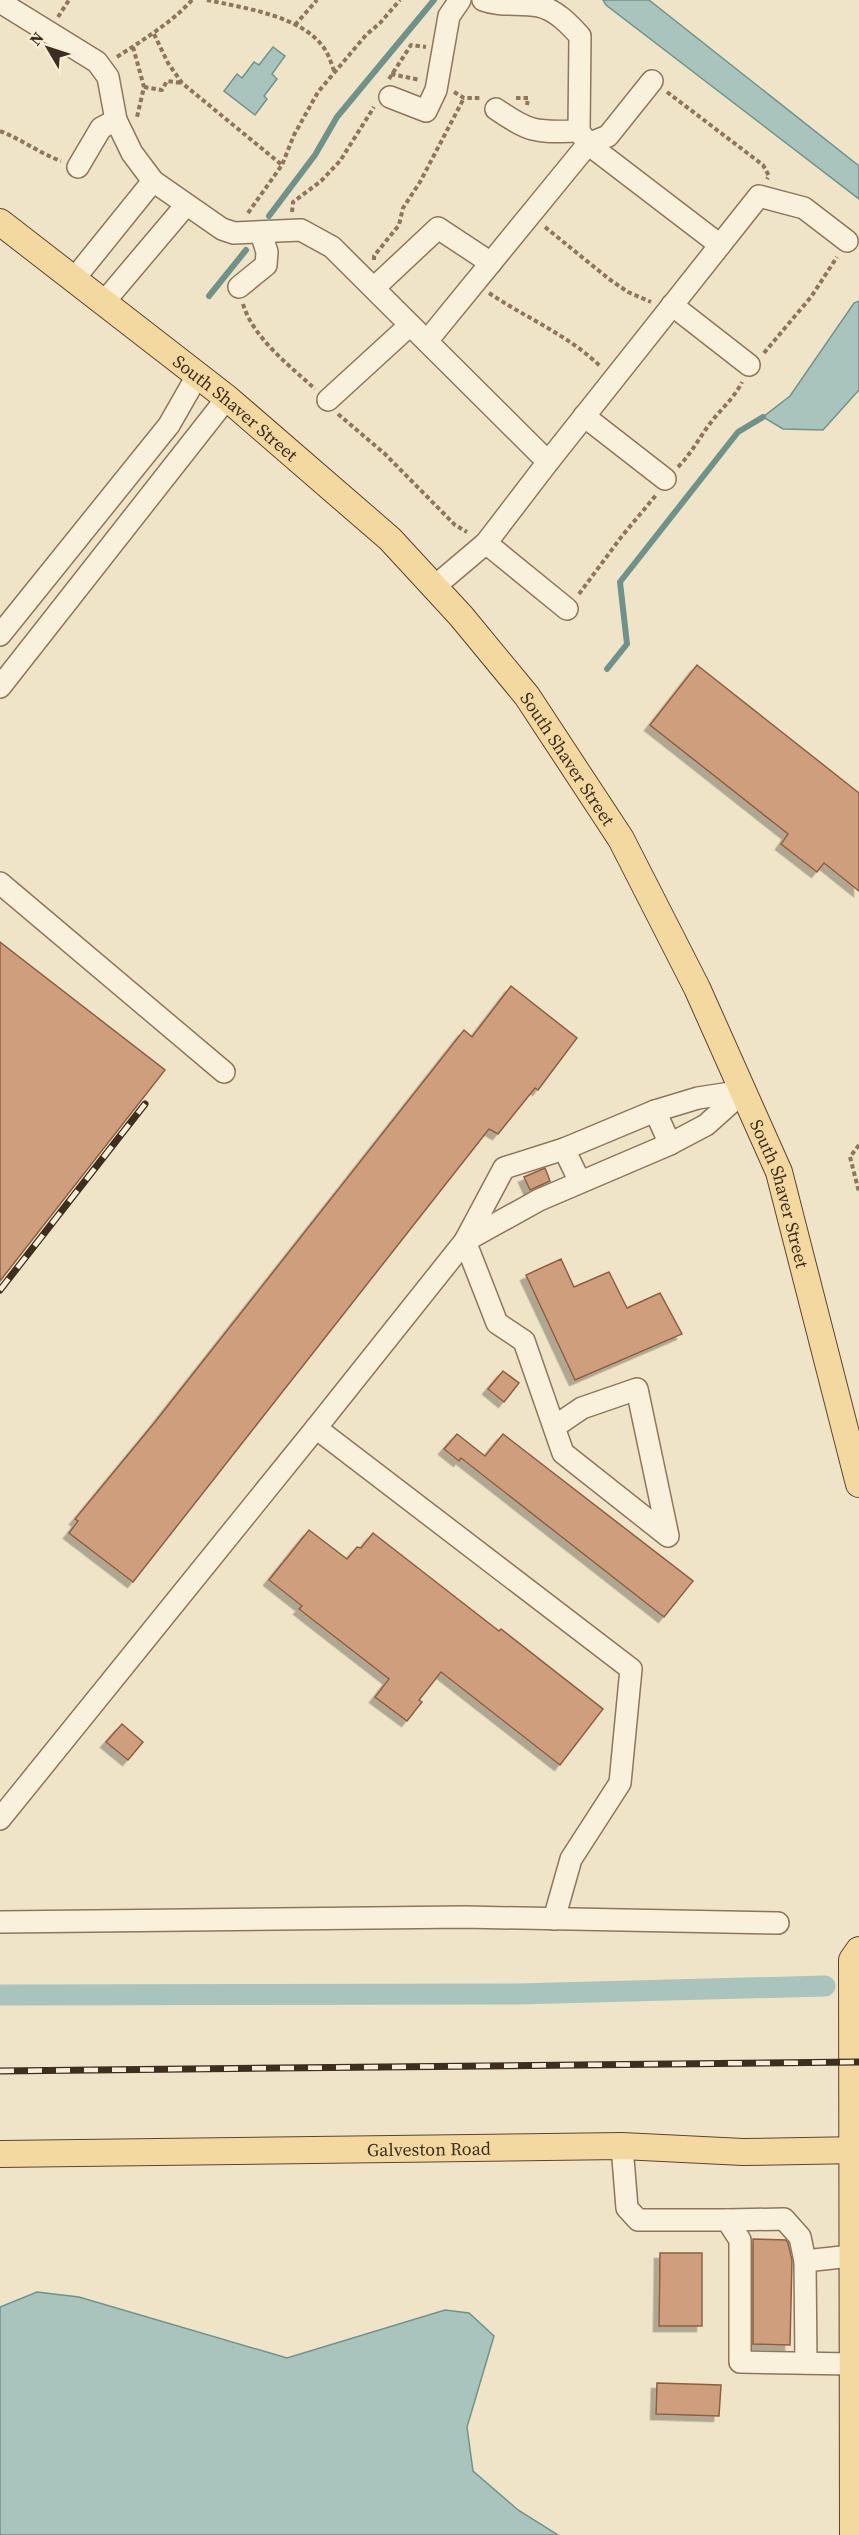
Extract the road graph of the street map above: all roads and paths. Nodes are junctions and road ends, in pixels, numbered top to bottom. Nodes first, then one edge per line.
1 (192, 0) edge
2 (207, 0) edge
3 (317, 0) edge
4 (400, 0) edge
5 (460, 0) edge
6 (483, 0) edge
7 (0, 2) edge
8 (296, 25) junction
9 (154, 34) junction
10 (442, 49) junction
11 (101, 68) junction
12 (335, 73) junction
13 (391, 74) junction
14 (652, 81) joint
15 (182, 82) junction
16 (437, 82) junction
17 (144, 87) dead end
18 (384, 94) junction
19 (464, 98) dead end
20 (496, 109) dead end
21 (116, 120) junction
22 (584, 137) junction
23 (282, 165) junction
24 (78, 167) dead end
25 (153, 181) junction
26 (759, 196) junction
27 (186, 205) junction
28 (530, 215) junction
29 (0, 222) edge
30 (291, 231) junction
31 (234, 233) junction
32 (261, 233) junction
33 (847, 240) joint
34 (720, 245) junction
35 (490, 263) junction
36 (74, 279) junction
37 (475, 283) junction
38 (239, 287) joint
39 (374, 288) junction
40 (104, 302) junction
41 (668, 310) junction
42 (410, 325) junction
43 (427, 341) junction
44 (749, 365) junction
45 (197, 376) junction
46 (613, 380) junction
47 (227, 398) junction
48 (328, 400) junction
49 (584, 416) junction
50 (548, 462) junction
51 (130, 473) junction
52 (665, 478) junction
53 (153, 492) junction
54 (486, 543) junction
55 (434, 587) junction
56 (567, 609) joint
57 (0, 635) edge
58 (0, 687) edge
59 (0, 883) edge
60 (224, 1072) dead end
61 (744, 1090) junction
62 (655, 1111) junction
63 (670, 1144) junction
64 (859, 1145) edge
65 (564, 1149) junction
66 (580, 1182) junction
67 (859, 1192) edge
68 (465, 1241) junction
69 (554, 1427) junction
70 (316, 1428) junction
71 (854, 1434) edge
72 (859, 1484) edge
73 (0, 1819) edge
74 (554, 1919) junction
75 (0, 1922) edge
76 (778, 1923) dead end
77 (859, 1950) edge
78 (622, 2146) junction
79 (855, 2150) edge
80 (0, 2154) edge
81 (728, 2220) junction
82 (851, 2256) junction
83 (805, 2261) junction
84 (806, 2363) junction
85 (852, 2364) junction
86 (853, 2535) edge

1 - 9 path
2 - 8 path
3 - 8 path
4 - 12 path
5 - 10 lane
6 - 22 lane
7 - 11 lane
8 - 12 path
9 - 11 path
9 - 15 path
10 - 13 path
10 - 16 lane
11 - 21 lane
12 - 23 path
13 - 16 path
13 - 18 path
14 - 22 lane
14 - 26 path
15 - 17 path
15 - 23 path
16 - 18 lane
18 - 30 path
19 - 39 path
20 - 22 lane
21 - 24 lane
21 - 25 lane
22 - 28 lane
22 - 34 lane
23 - 31 path
25 - 27 lane
25 - 36 lane
26 - 33 lane
26 - 34 lane
27 - 31 lane
27 - 40 lane
28 - 35 lane
28 - 41 path
29 - 36 main road, South Shaver Street
30 - 32 lane
30 - 39 lane
31 - 32 lane
32 - 38 lane
33 - 44 path
34 - 41 lane
35 - 37 lane
35 - 39 lane
36 - 40 main road, South Shaver Street
37 - 43 lane
37 - 46 path
38 - 48 path
39 - 42 lane
40 - 45 main road, South Shaver Street
41 - 44 lane
41 - 46 lane
42 - 43 lane
42 - 48 lane
43 - 50 lane
44 - 52 path
45 - 47 main road, South Shaver Street
45 - 51 lane
46 - 49 lane
47 - 53 lane
47 - 55 main road, South Shaver Street
48 - 54 path
49 - 50 lane
49 - 52 lane
50 - 54 lane
51 - 53 lane
51 - 57 lane
52 - 56 path
53 - 58 lane
54 - 55 lane
54 - 56 lane
55 - 61 main road, South Shaver Street
59 - 60 lane
61 - 62 lane
61 - 63 lane
61 - 71 main road, South Shaver Street
62 - 63 lane
62 - 65 lane
63 - 66 lane
64 - 67 path
65 - 66 lane
65 - 68 lane
66 - 68 lane
68 - 69 lane
68 - 70 lane
69 - 69 lane
70 - 73 lane
70 - 74 lane
71 - 72 main road, South Shaver Street
74 - 75 lane
74 - 76 lane
77 - 79 main road
78 - 79 main road, Galveston Road
78 - 80 main road, Galveston Road
78 - 81 lane
79 - 82 main road
81 - 83 lane
81 - 84 lane
82 - 83 lane
82 - 85 main road
83 - 84 lane
84 - 85 lane
85 - 86 main road

